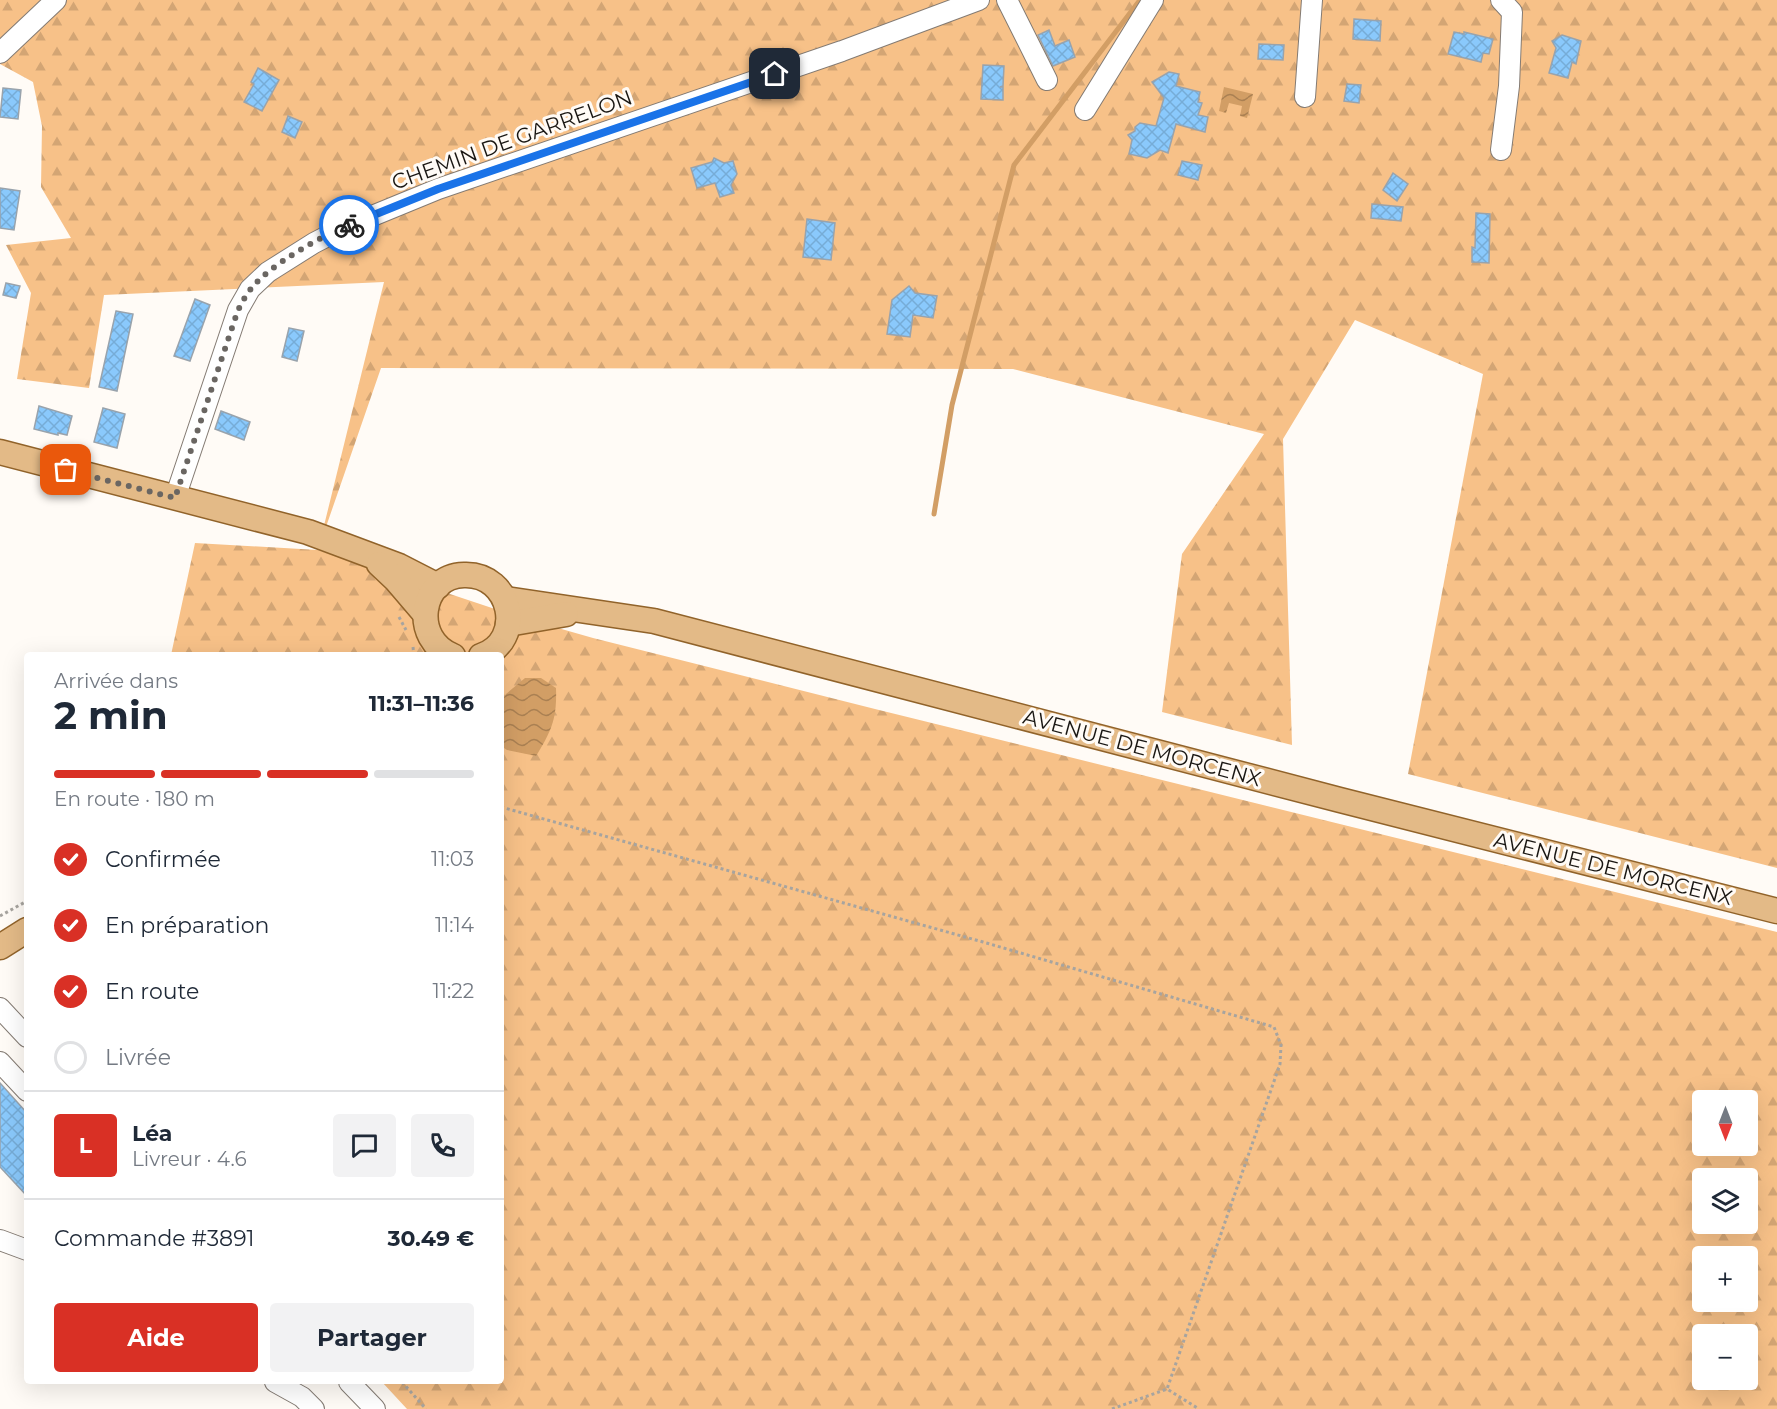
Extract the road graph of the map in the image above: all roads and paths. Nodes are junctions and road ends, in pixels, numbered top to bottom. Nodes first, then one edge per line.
1 (56, 0) edge
2 (978, 0) edge
3 (1007, 0) edge
4 (1153, 0) edge
5 (1312, 0) edge
6 (1501, 0) edge
7 (0, 53) edge
8 (1047, 80) dead end
9 (1305, 97) dead end
10 (1085, 110) dead end
11 (1501, 150) dead end
12 (0, 452) edge
13 (175, 498) junction
14 (371, 556) junction
15 (438, 586) junction
16 (505, 599) junction
17 (589, 610) junction
18 (425, 614) junction
19 (398, 615) dead end
20 (508, 624) junction
21 (407, 633) dead end
22 (412, 642) dead end
23 (413, 652) edge
24 (442, 652) edge
25 (487, 652) edge
26 (504, 808) edge
27 (24, 903) edge
28 (1777, 911) edge
29 (0, 916) edge
30 (24, 932) edge
31 (0, 947) edge
32 (0, 1009) edge
33 (24, 1034) edge
34 (0, 1062) edge
35 (24, 1088) edge
36 (0, 1240) edge
37 (24, 1249) edge
38 (279, 1384) edge
39 (351, 1384) edge
40 (404, 1384) edge
41 (1167, 1389) junction
42 (315, 1409) edge
43 (375, 1409) edge
44 (426, 1409) edge
45 (1112, 1409) edge
46 (1199, 1409) edge

1 - 7 street
2 - 13 street, CHEMIN DE GARRELON
3 - 8 street
4 - 10 street
5 - 9 street
6 - 11 street
12 - 13 main road
13 - 14 main road
14 - 15 main road
14 - 18 main road
15 - 16 main road
15 - 18 main road
16 - 17 main road, AVENUE DE MORCENX
16 - 20 main road
17 - 20 main road
17 - 28 main road, AVENUE DE MORCENX
18 - 24 main road
19 - 21 path
20 - 25 main road
22 - 23 path
26 - 41 path
27 - 29 path
30 - 31 main road
32 - 33 street
34 - 35 street
36 - 37 street
38 - 42 street
39 - 43 street
40 - 44 path
41 - 45 path
41 - 46 path

